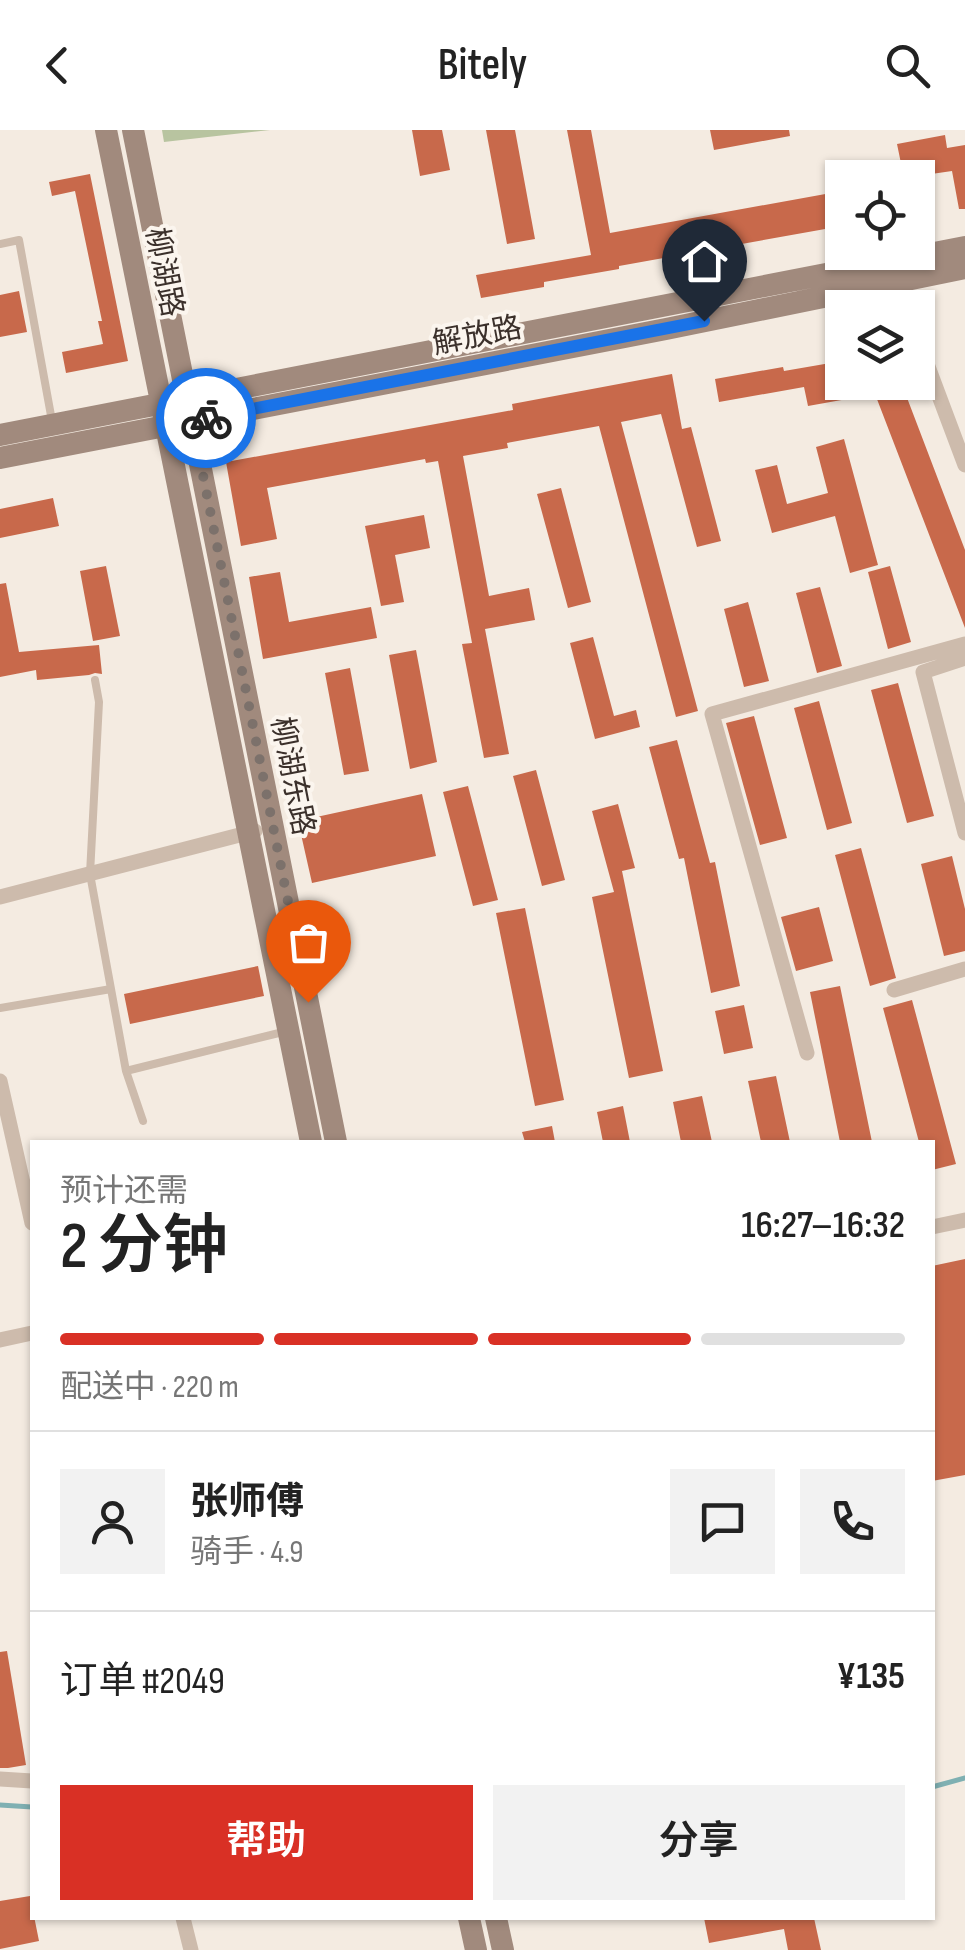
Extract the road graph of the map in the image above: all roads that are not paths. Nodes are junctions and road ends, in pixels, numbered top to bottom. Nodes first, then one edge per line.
1 (106, 130) edge
2 (133, 130) edge
3 (0, 244) edge
4 (965, 248) edge
5 (965, 268) edge
6 (896, 282) junction
7 (899, 290) edge
8 (935, 386) edge
9 (189, 410) junction
10 (164, 415) junction
11 (53, 425) junction
12 (0, 435) edge
13 (0, 458) edge
14 (965, 466) edge
15 (965, 644) edge
16 (965, 658) edge
17 (95, 680) dead end
18 (273, 827) junction
19 (248, 832) junction
20 (965, 833) edge
21 (90, 874) junction
22 (0, 897) edge
23 (965, 969) edge
24 (111, 989) junction
25 (894, 990) dead end
26 (0, 1008) edge
27 (288, 1031) junction
28 (808, 1054) dead end
29 (126, 1071) junction
30 (0, 1081) edge
31 (142, 1121) dead end
32 (311, 1140) edge
33 (336, 1140) edge
34 (30, 1214) edge
35 (965, 1220) edge
36 (935, 1226) edge
37 (30, 1333) edge
38 (0, 1340) edge
39 (0, 1780) edge
40 (30, 1782) edge
41 (182, 1920) edge
42 (469, 1920) edge
43 (496, 1920) edge
44 (190, 1950) edge
45 (476, 1950) edge
46 (503, 1950) edge

1 - 10 main road, 柳湖路
2 - 9 main road, 柳湖路
3 - 11 lane
4 - 9 main road, 解放路
5 - 6 main road, 解放路
6 - 7 street
6 - 9 main road, 解放路
8 - 14 street
9 - 10 main road, 解放路
9 - 18 main road, 柳湖东路
10 - 11 main road, 解放路
10 - 13 main road, 解放路
10 - 19 main road, 柳湖东路
11 - 12 main road, 解放路
15 - 28 street
16 - 20 street
17 - 21 lane
18 - 19 street
18 - 33 main road, 柳湖东路
19 - 21 street
19 - 27 main road, 柳湖东路
21 - 22 street
21 - 24 lane
23 - 25 street
24 - 26 lane
24 - 29 lane
27 - 29 lane
27 - 32 main road, 柳湖东路
29 - 31 lane
30 - 34 street
35 - 36 street
37 - 38 street
39 - 40 street
41 - 44 street
42 - 45 main road
43 - 46 main road

